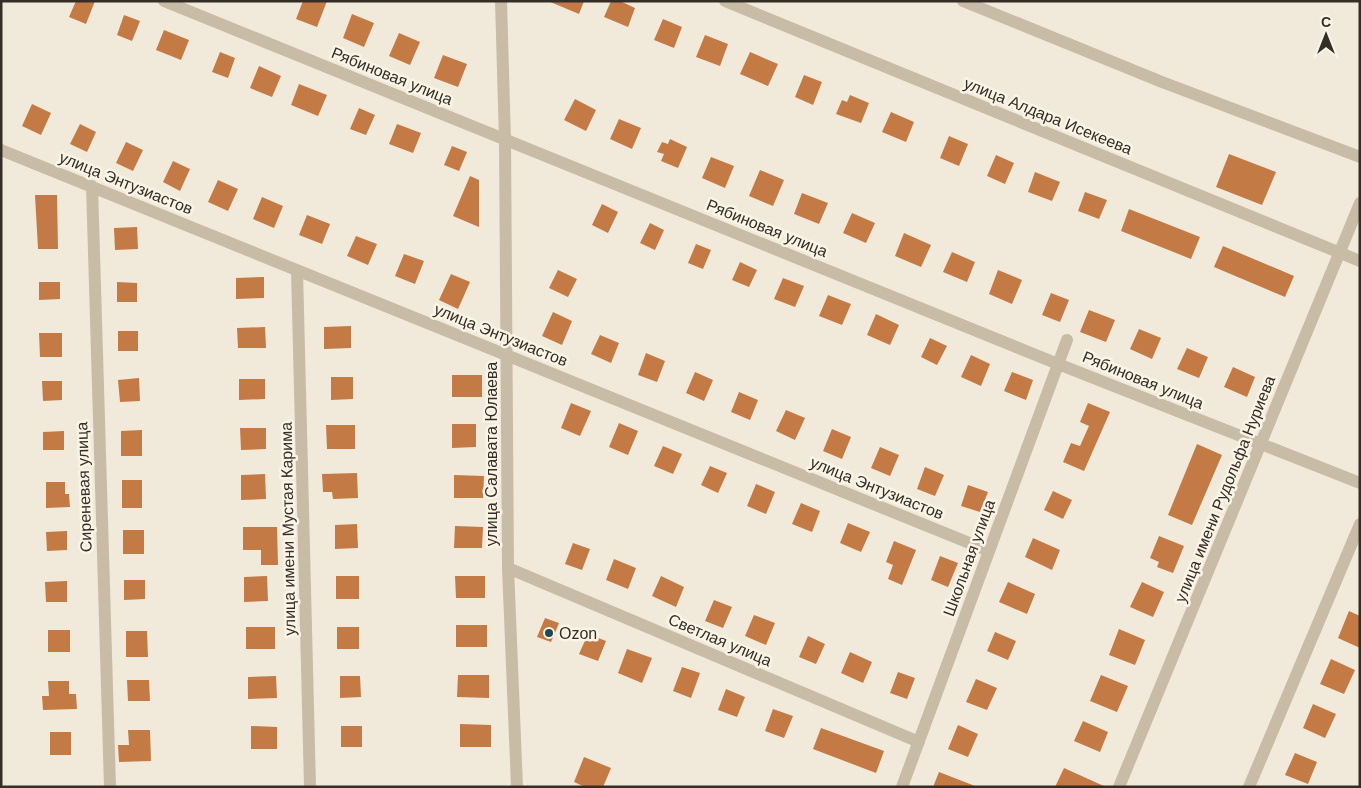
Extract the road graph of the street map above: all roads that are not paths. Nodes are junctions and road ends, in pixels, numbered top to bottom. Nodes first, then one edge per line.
1 (164, 1) edge
2 (502, 1) edge
3 (724, 1) edge
4 (963, 1) edge
5 (505, 140) junction
6 (1, 150) edge
7 (1360, 157) edge
8 (92, 186) junction
9 (1360, 203) edge
10 (1339, 252) junction
11 (1360, 261) edge
12 (297, 270) junction
13 (1067, 340) dead end
14 (507, 355) junction
15 (1058, 364) junction
16 (1261, 444) junction
17 (1360, 483) edge
18 (1360, 524) edge
19 (989, 551) junction
20 (508, 568) junction
21 (918, 742) junction
22 (110, 787) edge
23 (310, 787) edge
24 (517, 787) edge
25 (902, 787) edge
26 (1119, 787) edge
27 (1249, 787) edge

1 - 5 street, Рябиновая улица
2 - 5 street, улица Салавата Юлаева
3 - 10 street, улица Алдара Исекеева
4 - 7 street
5 - 14 street, улица Салавата Юлаева
5 - 15 street, Рябиновая улица
6 - 8 street, улица Энтузиастов
8 - 12 street, улица Энтузиастов
8 - 22 street, Сиреневая улица
9 - 10 street, улица имени Рудольфа Нуриева
10 - 11 street, улица Алдара Исекеева
10 - 16 street, улица имени Рудольфа Нуриева
12 - 14 street, улица Энтузиастов
12 - 23 street, улица имени Мустая Карима
13 - 15 street, Школьная улица
14 - 19 street, улица Энтузиастов
14 - 20 street, улица Салавата Юлаева
15 - 16 street, Рябиновая улица
15 - 19 street, Школьная улица
16 - 17 street, Рябиновая улица
16 - 26 street, улица имени Рудольфа Нуриева
18 - 27 street
19 - 21 street, Школьная улица
20 - 21 street, Светлая улица
20 - 24 street, улица Салавата Юлаева
21 - 25 street, Школьная улица

